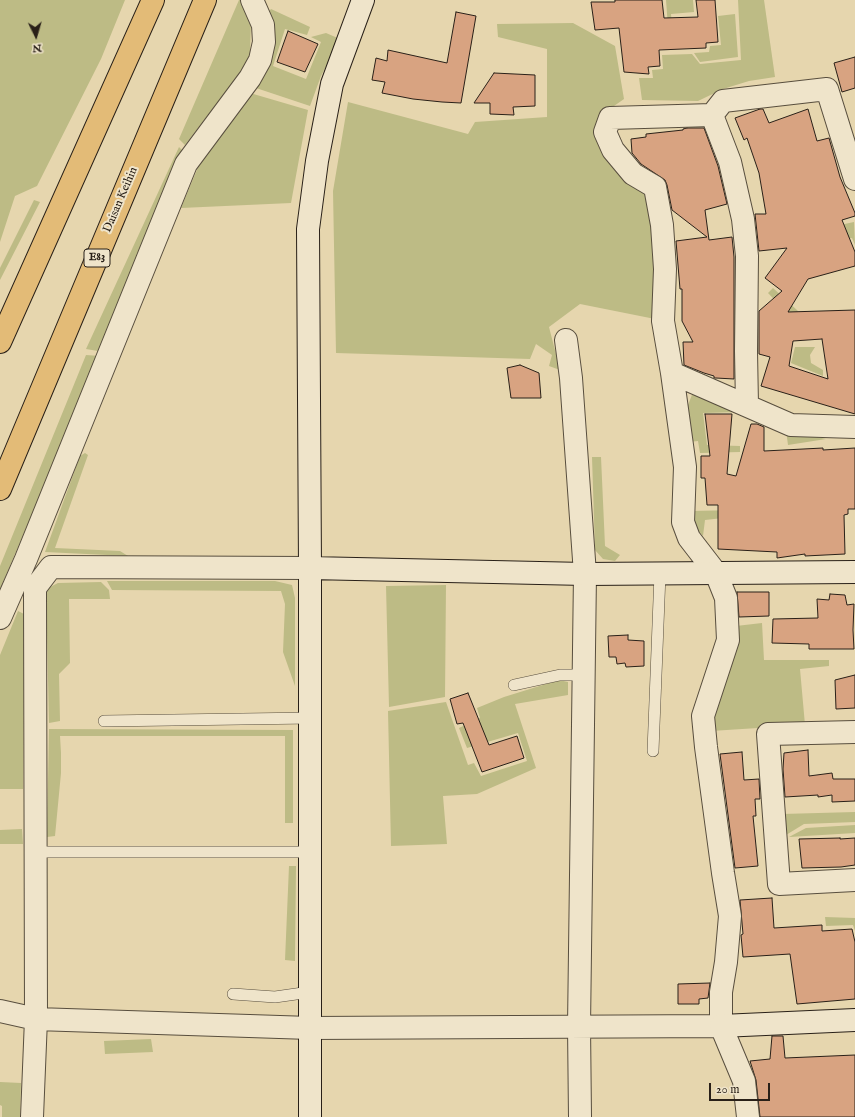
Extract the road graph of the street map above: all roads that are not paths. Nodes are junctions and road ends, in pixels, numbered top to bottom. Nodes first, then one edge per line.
1 (205, 0) edge
2 (252, 0) edge
3 (363, 0) edge
4 (151, 5) edge
5 (712, 115) junction
6 (849, 138) edge
7 (855, 179) edge
8 (566, 340) dead end
9 (0, 342) edge
10 (672, 372) junction
11 (748, 405) junction
12 (855, 427) edge
13 (0, 489) edge
14 (310, 568) junction
15 (855, 572) edge
16 (716, 573) junction
17 (585, 574) junction
18 (660, 574) junction
19 (0, 618) edge
20 (583, 674) junction
21 (514, 685) dead end
22 (310, 718) junction
23 (104, 721) dead end
24 (855, 732) edge
25 (653, 751) dead end
26 (35, 852) junction
27 (310, 852) junction
28 (855, 880) edge
29 (310, 992) junction
30 (233, 994) dead end
31 (0, 1010) edge
32 (36, 1019) junction
33 (855, 1020) edge
34 (579, 1026) junction
35 (721, 1026) junction
36 (310, 1028) junction
37 (32, 1117) edge
38 (310, 1117) edge
39 (580, 1117) edge
40 (748, 1117) edge

1 - 13 highway, Daisan Keihin / E83
2 - 19 street
3 - 14 street
4 - 9 highway
5 - 6 street
5 - 10 street
5 - 11 street
6 - 7 street
8 - 17 street
10 - 11 street
10 - 16 street
11 - 12 street
14 - 17 street
14 - 22 street
14 - 26 street
15 - 16 street
16 - 18 street
16 - 35 street
17 - 18 street
17 - 20 street
18 - 25 lane
20 - 21 lane
20 - 34 street
22 - 23 lane
22 - 27 street
24 - 28 street
26 - 27 lane
26 - 32 street
27 - 29 street
29 - 30 lane
29 - 36 street
31 - 32 street
32 - 36 street
32 - 37 street
33 - 35 street
34 - 35 street
34 - 36 street
34 - 39 street
35 - 40 street
36 - 38 street

